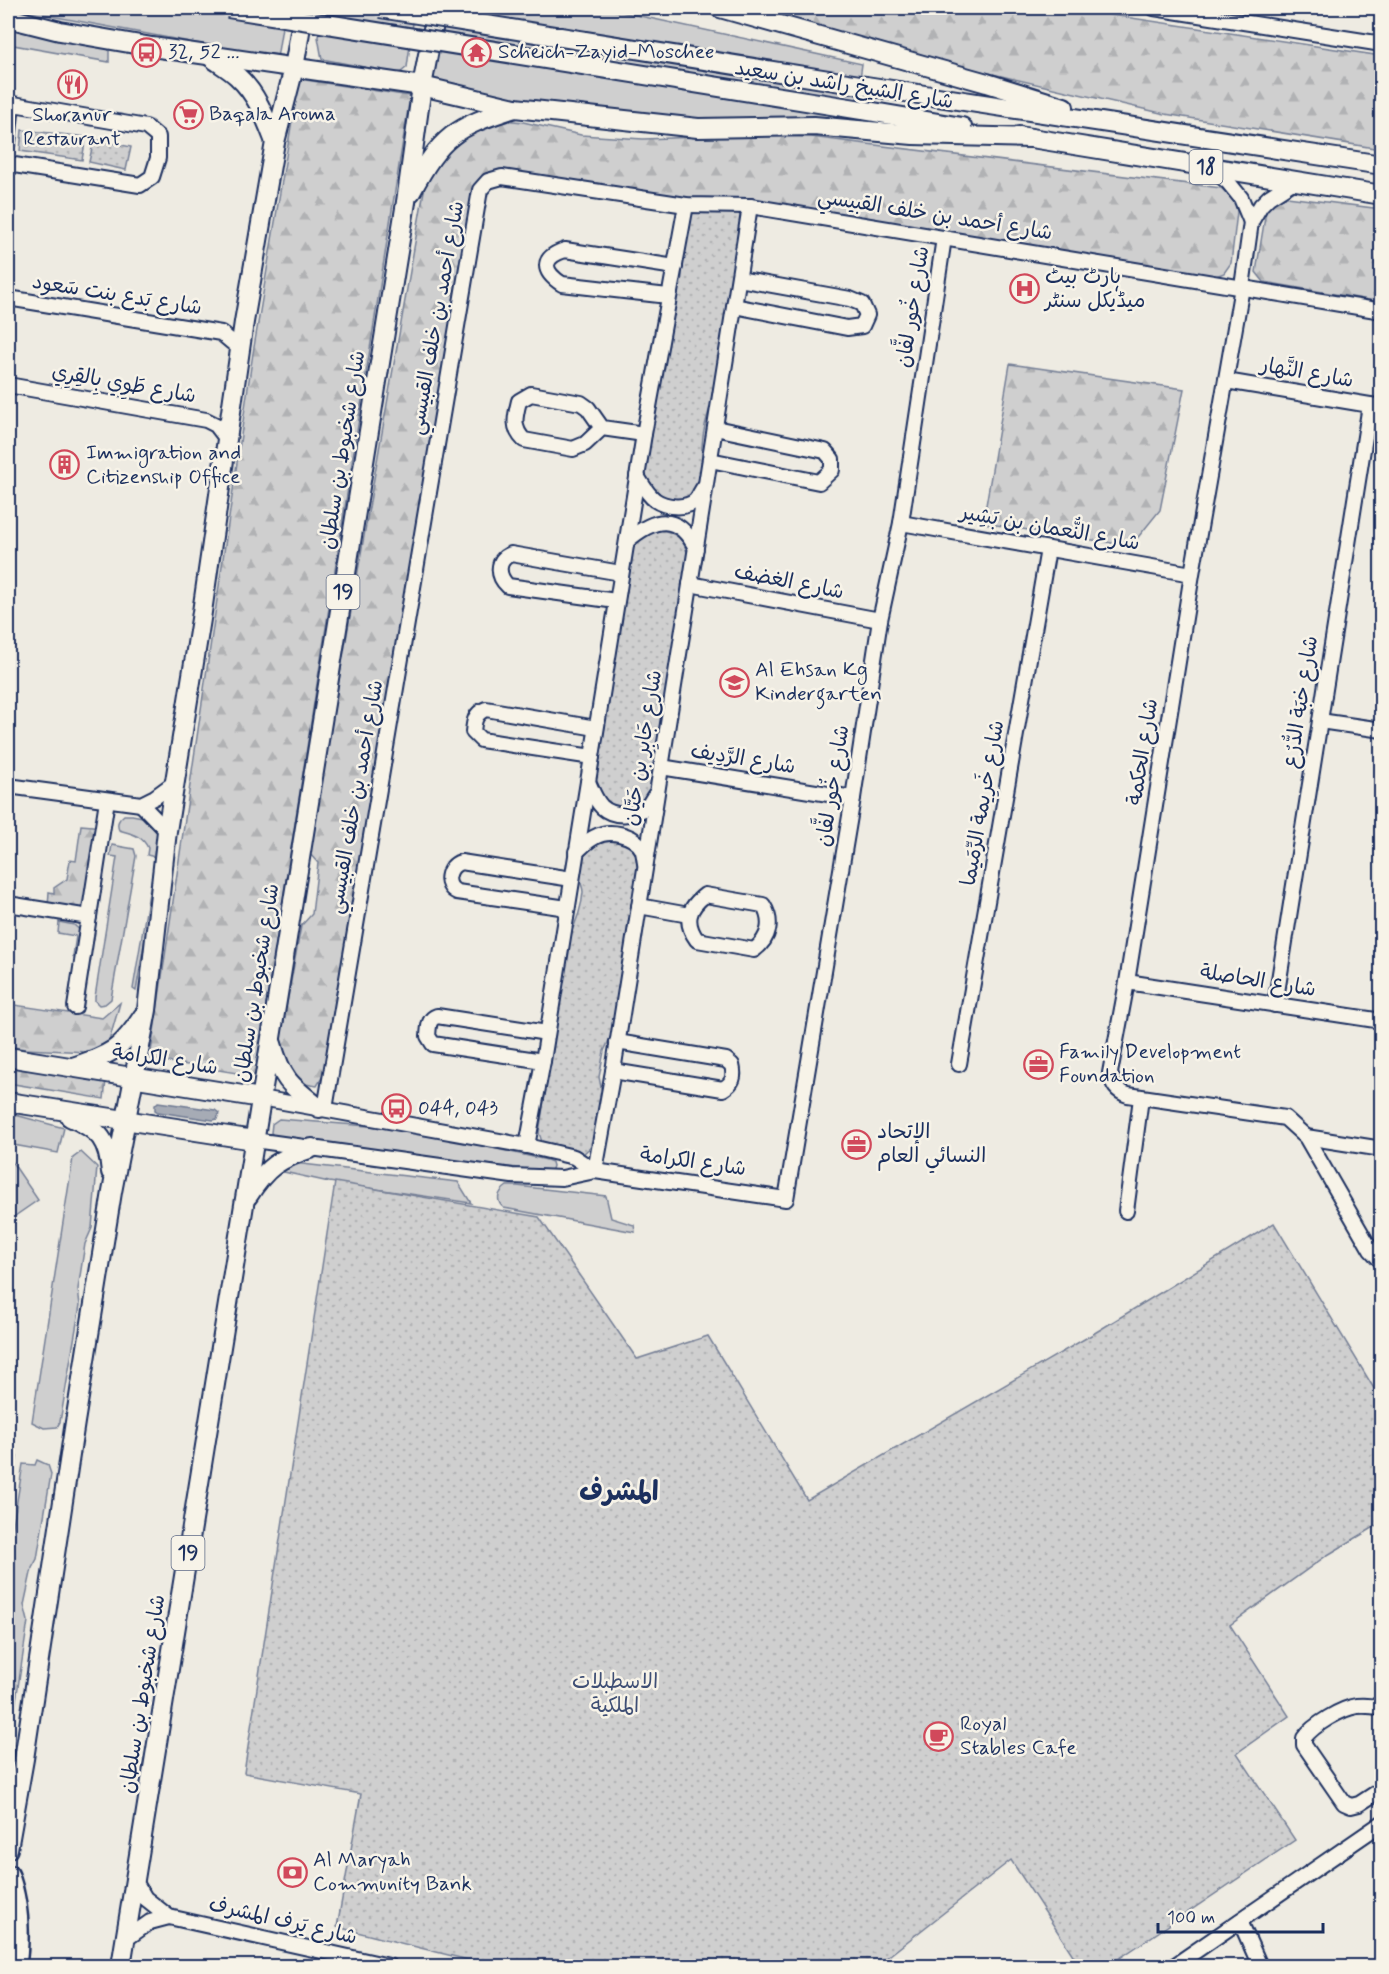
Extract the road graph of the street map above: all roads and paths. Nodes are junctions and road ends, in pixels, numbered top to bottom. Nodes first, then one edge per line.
1 (228, 8) edge
2 (304, 8) edge
3 (381, 8) edge
4 (436, 8) edge
5 (720, 8) edge
6 (1154, 8) edge
7 (1230, 14) edge
8 (8, 18) edge
9 (301, 27) junction
10 (1382, 44) edge
11 (428, 50) junction
12 (207, 55) junction
13 (294, 68) junction
14 (331, 72) junction
15 (387, 81) junction
16 (422, 86) junction
17 (10, 104) edge
18 (515, 108) junction
19 (1114, 124) junction
20 (1031, 138) junction
21 (8, 142) edge
22 (275, 142) junction
23 (8, 164) edge
24 (1382, 165) edge
25 (1211, 168) junction
26 (1294, 181) junction
27 (1382, 195) edge
28 (406, 202) junction
29 (686, 206) junction
30 (750, 206) junction
31 (1251, 222) junction
32 (944, 238) junction
33 (675, 267) junction
34 (739, 279) junction
35 (1242, 287) junction
36 (668, 296) junction
37 (8, 298) edge
38 (734, 306) junction
39 (1382, 311) edge
40 (244, 322) junction
41 (221, 333) junction
42 (239, 348) junction
43 (1226, 381) junction
44 (8, 385) edge
45 (1376, 406) edge
46 (602, 428) junction
47 (715, 428) junction
48 (644, 434) junction
49 (226, 438) junction
50 (710, 460) junction
51 (637, 476) junction
52 (706, 484) junction
53 (901, 523) junction
54 (627, 540) junction
55 (696, 548) junction
56 (1048, 549) junction
57 (621, 573) junction
58 (1192, 574) junction
59 (690, 584) junction
60 (616, 601) junction
61 (880, 620) junction
62 (1320, 721) junction
63 (596, 728) junction
64 (1382, 730) edge
65 (592, 757) junction
66 (661, 767) junction
67 (588, 782) junction
68 (174, 783) junction
69 (8, 786) edge
70 (656, 793) junction
71 (853, 798) junction
72 (107, 800) junction
73 (141, 804) junction
74 (166, 831) junction
75 (576, 852) junction
76 (646, 865) junction
77 (572, 879) junction
78 (8, 904) edge
79 (639, 906) junction
80 (567, 908) junction
81 (689, 915) junction
82 (89, 916) junction
83 (1127, 982) junction
84 (1275, 1005) junction
85 (75, 1007) dead end
86 (147, 1010) junction
87 (1382, 1021) edge
88 (547, 1033) junction
89 (271, 1038) junction
90 (617, 1042) junction
91 (8, 1057) edge
92 (543, 1061) junction
93 (959, 1064) dead end
94 (70, 1068) junction
95 (613, 1071) junction
96 (135, 1078) junction
97 (261, 1098) junction
98 (1141, 1098) junction
99 (8, 1102) edge
100 (322, 1108) junction
101 (52, 1110) junction
102 (126, 1119) junction
103 (1306, 1137) junction
104 (254, 1140) junction
105 (527, 1146) junction
106 (312, 1148) junction
107 (1382, 1149) edge
108 (595, 1171) junction
109 (112, 1192) junction
110 (786, 1199) joint
111 (245, 1200) junction
112 (1126, 1211) dead end
113 (1382, 1262) edge
114 (1382, 1708) edge
115 (1382, 1789) edge
116 (1382, 1823) edge
117 (8, 1849) edge
118 (8, 1876) edge
119 (135, 1881) junction
120 (168, 1917) junction
121 (1240, 1921) junction
122 (126, 1939) junction
123 (15, 1966) edge
124 (121, 1966) edge
125 (389, 1966) edge
126 (1174, 1966) edge
127 (1260, 1966) edge

1 - 20 main road, شارع الشيخ راشد بن سعيد / 18, bridge
2 - 9 main road
3 - 19 main road, شارع الشيخ راشد بن سعيد / 18, bridge
4 - 11 main road, شارع شخبوط بن سلطان / 19
5 - 19 main road
6 - 7 street
7 - 10 street
8 - 12 main road
9 - 13 main road
9 - 14 main road
11 - 15 main road
11 - 16 main road, شارع شخبوط بن سلطان / 19
12 - 13 main road
12 - 22 main road
13 - 14 main road
13 - 22 main road
14 - 15 main road
15 - 16 main road
16 - 18 main road
16 - 28 main road, شارع شخبوط بن سلطان / 19
17 - 21 street
17 - 23 street
18 - 20 main road
18 - 28 main road
19 - 24 main road, شارع الشيخ راشد بن سعيد / 18
20 - 25 main road, شارع الشيخ راشد بن سعيد / 18
22 - 40 main road
25 - 26 main road, شارع الشيخ راشد بن سعيد / 18
25 - 31 street
26 - 27 main road, شارع الشيخ راشد بن سعيد / 18
26 - 31 street, شارع الحكمة
28 - 89 main road, شارع شخبوط بن سلطان / 19
29 - 30 street, شارع أحمد بن خلف القبيسي
29 - 33 street
29 - 100 street, شارع أحمد بن خلف القبيسي
30 - 32 street, شارع أحمد بن خلف القبيسي
30 - 34 street, شارع جَابِر بن حَيَّان
31 - 35 street, شارع الحكمة
32 - 35 street, شارع أحمد بن خلف القبيسي
32 - 53 street, شارع خُور لفَّان
33 - 36 street
33 - 36 street
34 - 38 street, شارع جَابِر بن حَيَّان
34 - 38 street
35 - 39 street, شارع أحمد بن خلف القبيسي
35 - 43 street, شارع الحكمة
36 - 48 street
37 - 41 street, شارع بَدع بنت سَعود
38 - 47 street, شارع جَابِر بن حَيَّان
40 - 41 street, شارع بَدع بنت سَعود
40 - 42 main road
41 - 42 street, شارع بَدع بنت سَعود
42 - 49 main road
43 - 45 street, شارع النَّهار
43 - 58 street, شارع الحكمة
44 - 49 street, شارع طَوِي بِالقِرِي
45 - 62 street, شارع خبَة الدُّرُع
46 - 46 street
46 - 48 street
47 - 50 street, شارع جَابِر بن حَيَّان
47 - 50 street
48 - 51 street
49 - 68 main road
50 - 52 street, شارع جَابِر بن حَيَّان
51 - 52 street
51 - 54 street
52 - 55 street, شارع جَابِر بن حَيَّان
53 - 56 street, شارع النُّعمان بن بَشِير
53 - 61 street, شارع خُور لفَّان
54 - 55 street
54 - 57 street
55 - 59 street, شارع جَابِر بن حَيَّان
56 - 58 street, شارع النُّعمان بن بَشِير
56 - 93 street, شارع خَرِيمة الرِّمَيما
57 - 60 street
57 - 60 street
58 - 83 street, شارع الحكمة
59 - 61 street, شارع الغضف
59 - 66 street, شارع جَابِر بن حَيَّان
60 - 63 street
61 - 71 street, شارع خُور لفَّان
62 - 64 street
62 - 84 street, شارع خبَة الدُّرُع
63 - 65 street
63 - 65 street
65 - 67 street
66 - 70 street, شارع جَابِر بن حَيَّان
66 - 71 street, شارع الرَّدِيف
67 - 70 street
67 - 75 street
68 - 73 street
68 - 74 main road
69 - 72 street
70 - 76 street, شارع جَابِر بن حَيَّان
71 - 110 street, شارع خُور لفَّان
72 - 73 street
72 - 82 street
73 - 74 street
74 - 86 main road
75 - 76 street
75 - 77 street
76 - 79 street, شارع جَابِر بن حَيَّان
77 - 80 street
77 - 80 street
78 - 82 street
79 - 81 street
79 - 90 street, شارع جَابِر بن حَيَّان
80 - 88 street
81 - 81 street
82 - 85 street
83 - 84 street, شارع الحاصلة
83 - 98 street, شارع الحكمة
84 - 87 street, شارع الحاصلة
86 - 94 main road
86 - 96 main road
88 - 92 street
88 - 92 street
89 - 97 main road, شارع شخبوط بن سلطان / 19
89 - 100 main road
90 - 95 street, شارع جَابِر بن حَيَّان
90 - 95 street
91 - 94 main road, شارع الكرامة
92 - 105 street
94 - 96 main road, شارع الكرامة
95 - 108 street, شارع جَابِر بن حَيَّان
96 - 97 main road, شارع الكرامة
96 - 102 main road
97 - 100 street, شارع الكرامة
97 - 104 main road, شارع شخبوط بن سلطان / 19
98 - 103 street, شارع الحكمة
98 - 112 street
99 - 101 main road, شارع الكرامة
100 - 105 street, شارع الكرامة
101 - 102 main road, شارع الكرامة
101 - 109 main road
102 - 104 main road, شارع الكرامة
102 - 109 main road
103 - 107 street
103 - 113 street, شارع الحكمة
104 - 106 street, شارع الكرامة
104 - 111 main road, شارع شخبوط بن سلطان / 19
105 - 108 street, شارع الكرامة
106 - 108 street, شارع الكرامة
106 - 111 main road
108 - 110 street, شارع الكرامة
109 - 117 main road
111 - 119 main road, شارع شخبوط بن سلطان / 19
114 - 115 street
116 - 121 street
118 - 123 highway
119 - 120 street, شارع يَرف المشرف
119 - 122 main road, شارع شخبوط بن سلطان / 19
120 - 122 street
120 - 125 street, شارع يَرف المشرف
121 - 126 street
121 - 127 street
122 - 124 main road, شارع شخبوط بن سلطان / 19

